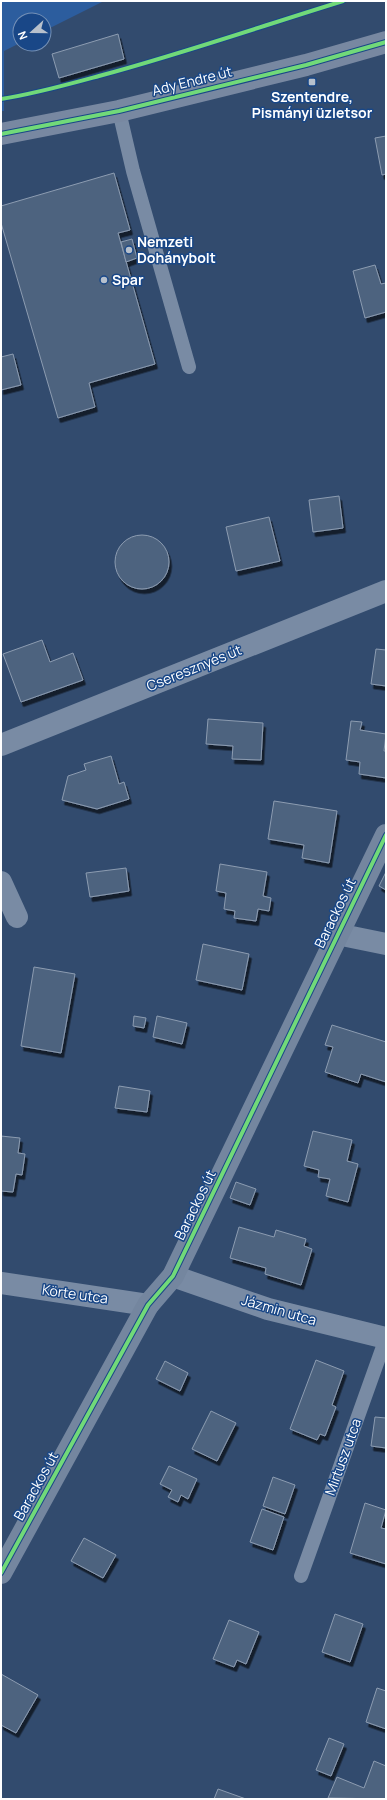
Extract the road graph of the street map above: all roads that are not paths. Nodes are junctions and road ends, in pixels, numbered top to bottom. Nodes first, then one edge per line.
1 (386, 42) edge
2 (119, 111) junction
3 (1, 134) edge
4 (189, 367) dead end
5 (386, 591) edge
6 (1, 745) edge
7 (386, 835) edge
8 (1, 882) edge
9 (17, 917) dead end
10 (337, 934) junction
11 (386, 944) edge
12 (173, 1276) junction
13 (1, 1283) edge
14 (148, 1305) junction
15 (386, 1338) edge
16 (1, 1573) edge
17 (301, 1576) dead end

1 - 2 main road, Ady Endre út
2 - 3 main road, Ady Endre út
2 - 4 lane
5 - 6 street, Cseresznyés út
7 - 10 street, Barackos út
8 - 9 street
10 - 11 street
10 - 12 street, Barackos út
12 - 14 street, Barackos út
12 - 15 street, Jázmin utca
13 - 14 street, Körte utca
14 - 16 street, Barackos út
15 - 17 lane, Mirtusz utca

